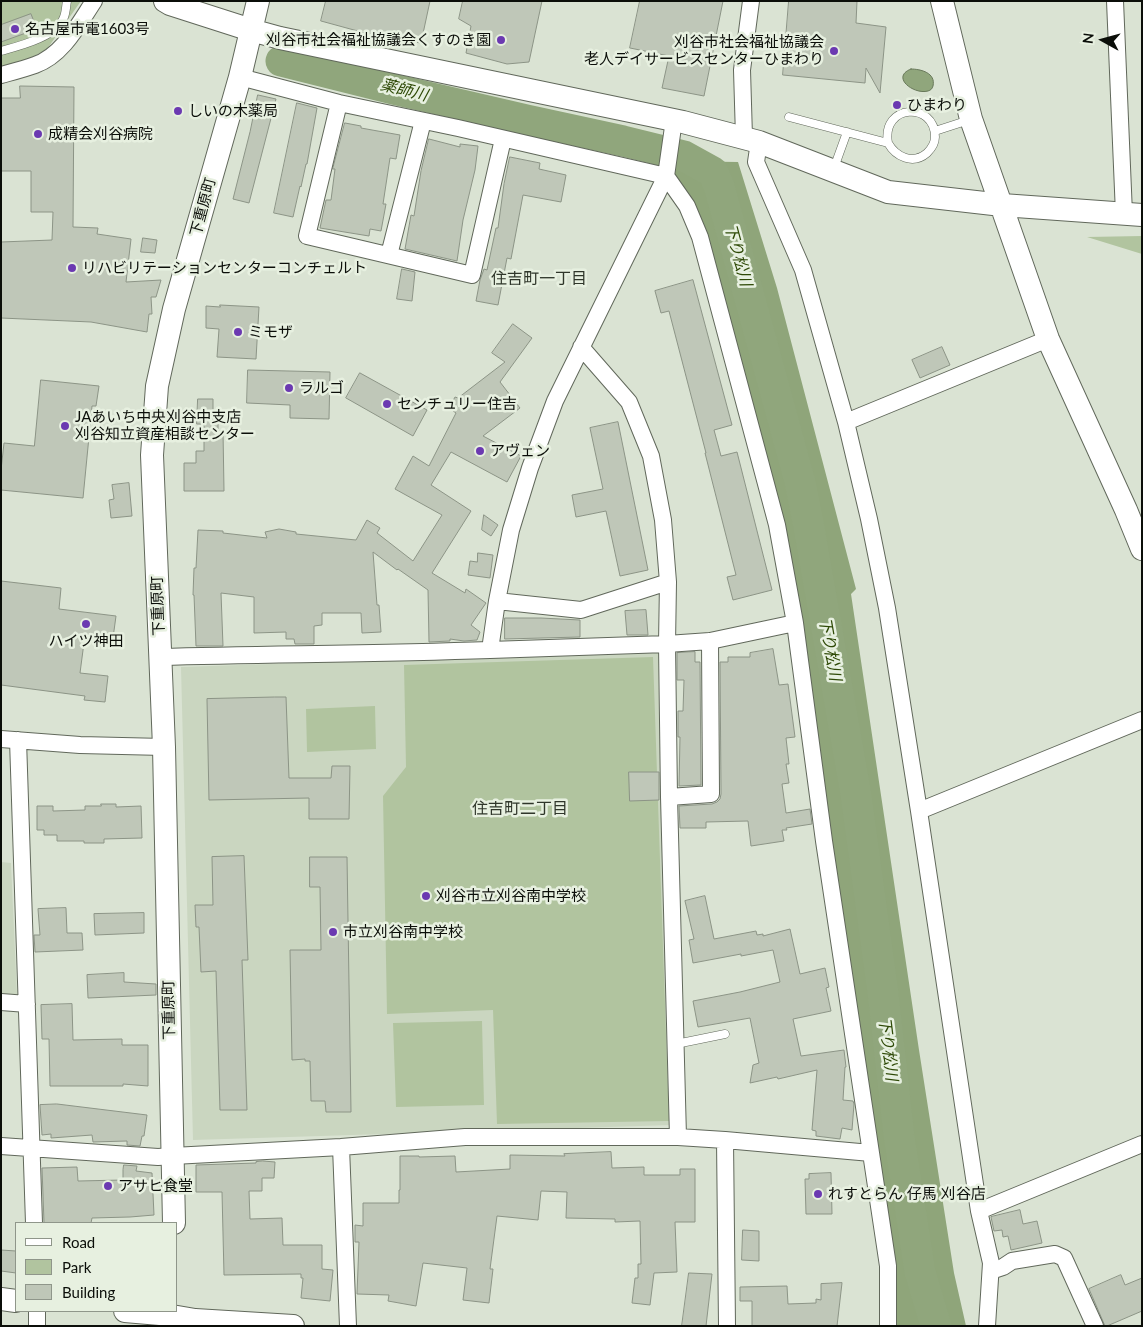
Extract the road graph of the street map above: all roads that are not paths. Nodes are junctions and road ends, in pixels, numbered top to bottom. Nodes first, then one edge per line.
1 (67, 1) edge
2 (94, 1) edge
3 (165, 1) edge
4 (258, 1) edge
5 (751, 1) edge
6 (942, 1) edge
7 (1115, 1) edge
8 (251, 30) junction
9 (1, 51) edge
10 (1, 75) edge
11 (240, 77) junction
12 (339, 104) junction
13 (789, 117) dead end
14 (971, 119) junction
15 (674, 120) junction
16 (423, 121) junction
17 (935, 131) junction
18 (847, 132) junction
19 (503, 139) junction
20 (752, 139) junction
21 (888, 143) junction
22 (833, 171) junction
23 (666, 176) junction
24 (1002, 205) junction
25 (1133, 214) edge
26 (389, 255) junction
27 (1048, 339) junction
28 (580, 347) junction
29 (846, 422) junction
30 (1142, 549) edge
31 (668, 582) junction
32 (497, 601) junction
33 (795, 623) junction
34 (710, 641) junction
35 (667, 644) junction
36 (490, 650) junction
37 (160, 658) junction
38 (1142, 720) edge
39 (1, 738) edge
40 (18, 740) junction
41 (164, 747) junction
42 (669, 797) junction
43 (919, 811) junction
44 (1, 1002) edge
45 (27, 1004) junction
46 (725, 1034) dead end
47 (676, 1044) junction
48 (678, 1137) junction
49 (725, 1140) junction
50 (1142, 1144) edge
51 (1, 1146) edge
52 (341, 1147) junction
53 (31, 1149) junction
54 (871, 1153) junction
55 (173, 1156) junction
56 (979, 1211) junction
57 (34, 1222) edge
58 (174, 1222) edge
59 (990, 1270) junction
60 (1, 1299) edge
61 (15, 1301) edge
62 (37, 1312) edge
63 (131, 1312) edge
64 (175, 1318) edge
65 (37, 1326) edge
66 (293, 1326) edge
67 (348, 1326) edge
68 (727, 1326) edge
69 (888, 1326) edge
70 (987, 1326) edge
71 (1095, 1326) edge

1 - 9 lane
2 - 10 street
3 - 8 street
4 - 8 street, 下重原町
5 - 20 street
6 - 14 street
7 - 25 street
8 - 11 street, 下重原町
8 - 15 street
11 - 12 street
11 - 37 street, 下重原町
12 - 16 street
12 - 26 street
13 - 18 lane
14 - 17 lane
14 - 24 street
15 - 20 street
15 - 23 street
16 - 19 street
16 - 26 street
17 - 21 lane
17 - 21 lane
18 - 21 lane
18 - 22 lane
19 - 23 street
19 - 26 street
20 - 22 street
20 - 29 street
22 - 24 street
23 - 28 street
23 - 33 street
24 - 25 street
24 - 27 street
27 - 29 street
27 - 30 street
28 - 31 street
28 - 32 street
29 - 43 street
31 - 32 street
31 - 35 street
32 - 36 street
33 - 34 street
33 - 54 street
34 - 35 street
34 - 42 street
35 - 36 street
35 - 42 street
36 - 37 street
37 - 41 street, 下重原町
38 - 43 street
39 - 40 street
40 - 41 street
40 - 45 street
41 - 55 street, 下重原町
42 - 47 street
43 - 56 street
44 - 45 street
45 - 53 street
46 - 47 lane
47 - 48 street
48 - 49 street
48 - 52 street
49 - 54 street
49 - 68 street
50 - 56 street
51 - 53 street
52 - 55 street
52 - 67 street
53 - 55 street
53 - 57 street
54 - 69 street
55 - 58 street, 下重原町
56 - 59 street
59 - 70 street
59 - 71 street
60 - 61 street
62 - 65 street
63 - 64 street
64 - 66 street

